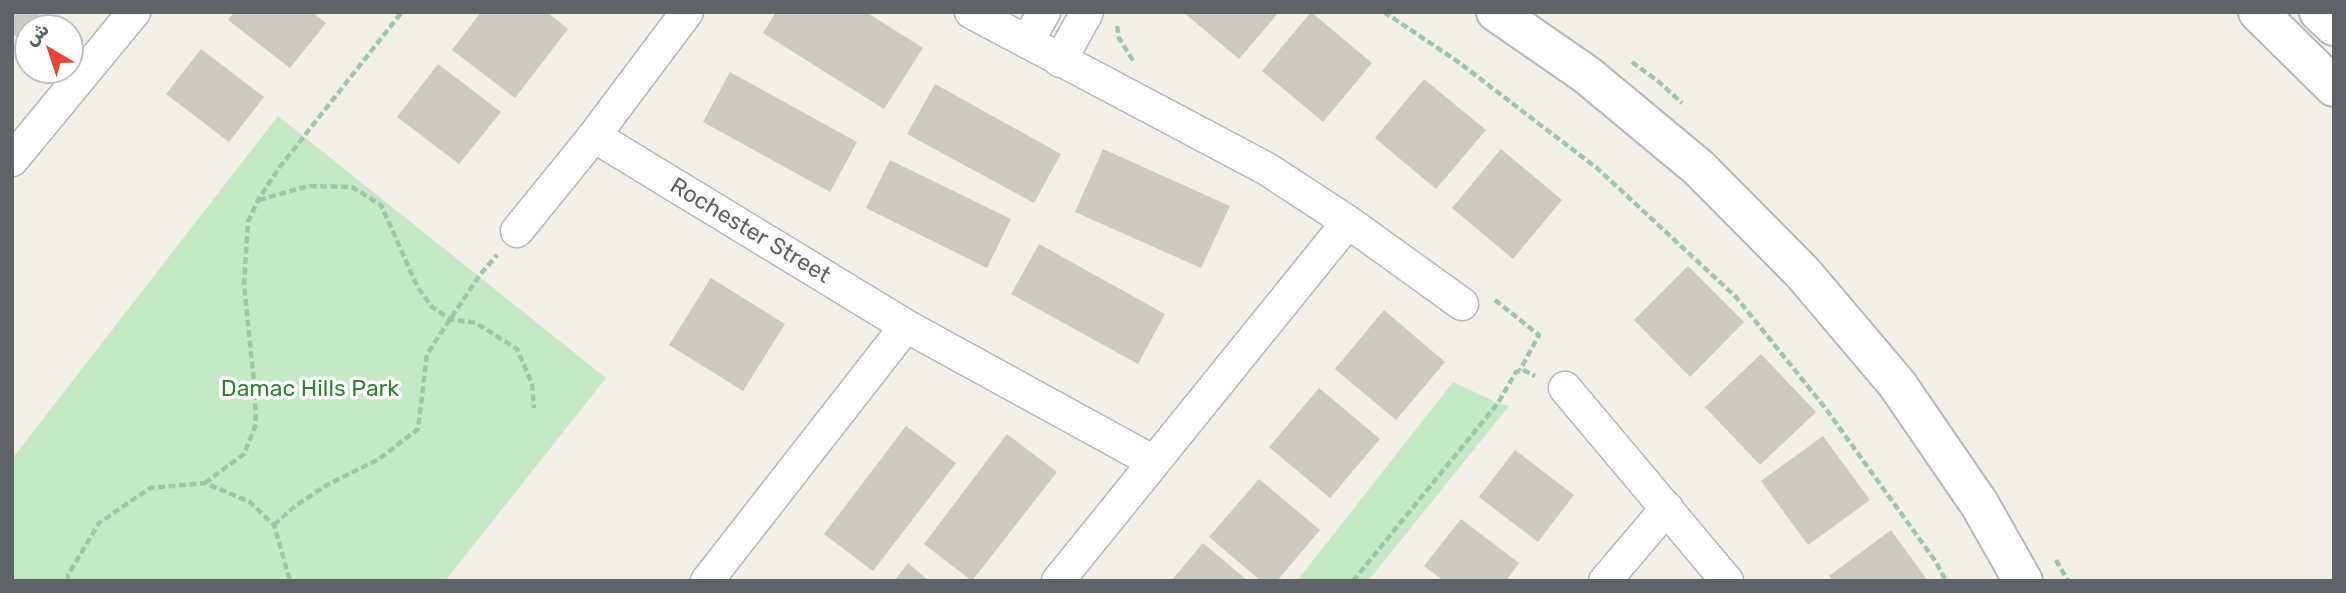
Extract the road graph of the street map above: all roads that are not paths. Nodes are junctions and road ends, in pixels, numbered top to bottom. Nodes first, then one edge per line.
1 (134, 12) edge
2 (687, 12) edge
3 (971, 12) edge
4 (1044, 12) edge
5 (1087, 12) edge
6 (1496, 12) edge
7 (2258, 12) edge
8 (2319, 12) edge
9 (2334, 26) edge
10 (1027, 42) junction
11 (1060, 61) junction
12 (2334, 87) edge
13 (594, 136) junction
14 (12, 160) edge
15 (1348, 222) junction
16 (517, 231) road end
17 (1462, 304) road end
18 (906, 326) junction
19 (1565, 388) road end
20 (1154, 463) junction
21 (1667, 508) junction
22 (707, 581) edge
23 (1058, 581) edge
24 (1605, 581) edge
25 (1727, 581) edge
26 (2023, 581) edge

1 - 14 street
2 - 13 street
3 - 10 street
4 - 10 street
5 - 11 street
6 - 26 street
7 - 12 street
8 - 9 street
10 - 11 street
11 - 15 street
13 - 16 street
13 - 18 street, Rochester Street
15 - 17 street
15 - 20 street
18 - 20 street, Rochester Street
18 - 22 street
19 - 21 street
20 - 23 street
21 - 24 street
21 - 25 street

